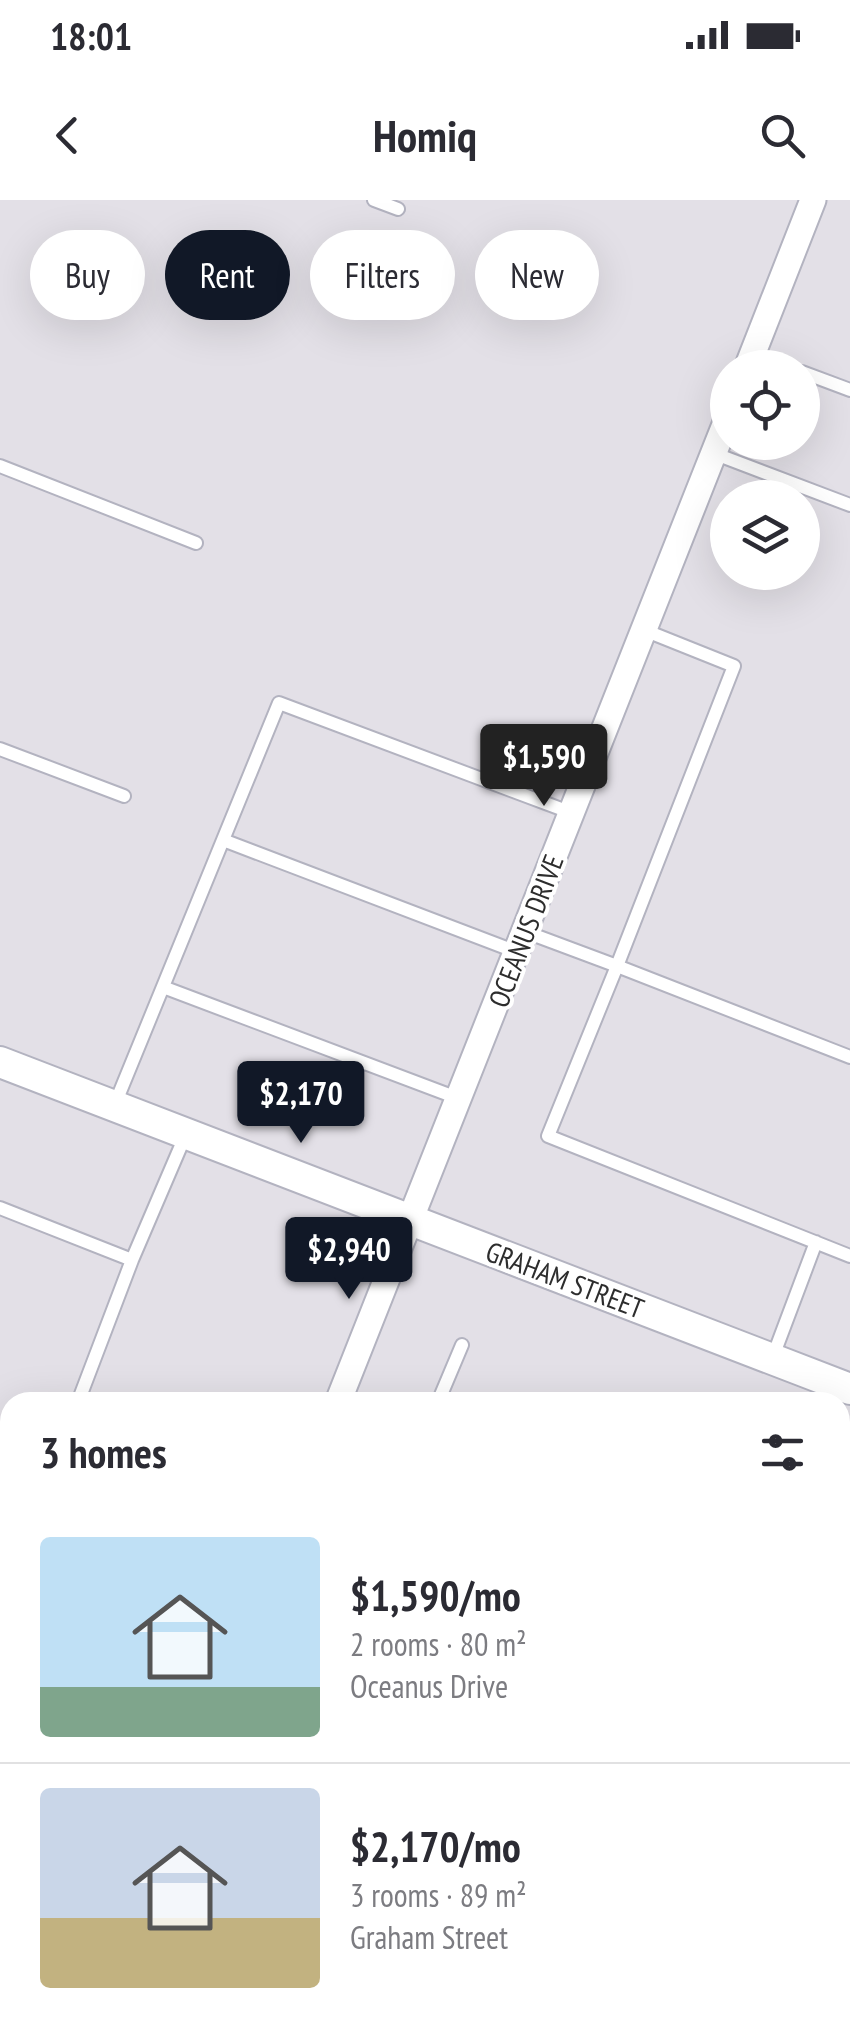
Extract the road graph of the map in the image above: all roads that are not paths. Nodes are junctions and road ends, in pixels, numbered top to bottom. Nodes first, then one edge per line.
1 (374, 200) edge
2 (813, 200) edge
3 (398, 209) dead end
4 (754, 350) edge
5 (820, 379) edge
6 (850, 390) edge
7 (711, 460) edge
8 (732, 460) edge
9 (0, 466) edge
10 (850, 505) edge
11 (196, 543) dead end
12 (644, 630) junction
13 (0, 749) edge
14 (124, 796) dead end
15 (572, 813) junction
16 (223, 840) junction
17 (522, 942) junction
18 (617, 966) junction
19 (163, 987) junction
20 (850, 1057) edge
21 (0, 1062) edge
22 (460, 1100) junction
23 (114, 1107) junction
24 (186, 1134) junction
25 (0, 1208) edge
26 (412, 1222) junction
27 (816, 1242) junction
28 (850, 1256) edge
29 (132, 1260) junction
30 (462, 1345) dead end
31 (772, 1359) junction
32 (82, 1392) edge
33 (342, 1392) edge
34 (442, 1392) edge
35 (840, 1392) edge

1 - 3 lane
2 - 4 street
5 - 6 lane
7 - 12 street, OCEANUS DRIVE
8 - 10 lane
9 - 11 lane
12 - 15 street, OCEANUS DRIVE
12 - 18 lane
13 - 14 lane
15 - 16 lane
15 - 17 street, OCEANUS DRIVE
16 - 17 lane
16 - 19 lane
17 - 18 lane
17 - 22 street, OCEANUS DRIVE
18 - 20 lane
18 - 27 lane
19 - 22 lane
19 - 23 lane
21 - 23 street, GRAHAM STREET
22 - 26 street, OCEANUS DRIVE
23 - 24 street, GRAHAM STREET
24 - 26 street, GRAHAM STREET
24 - 29 lane
25 - 29 lane
26 - 31 street, GRAHAM STREET
26 - 33 street, OCEANUS DRIVE
27 - 28 lane
27 - 31 lane
29 - 32 lane
30 - 34 lane
31 - 35 street, GRAHAM STREET

